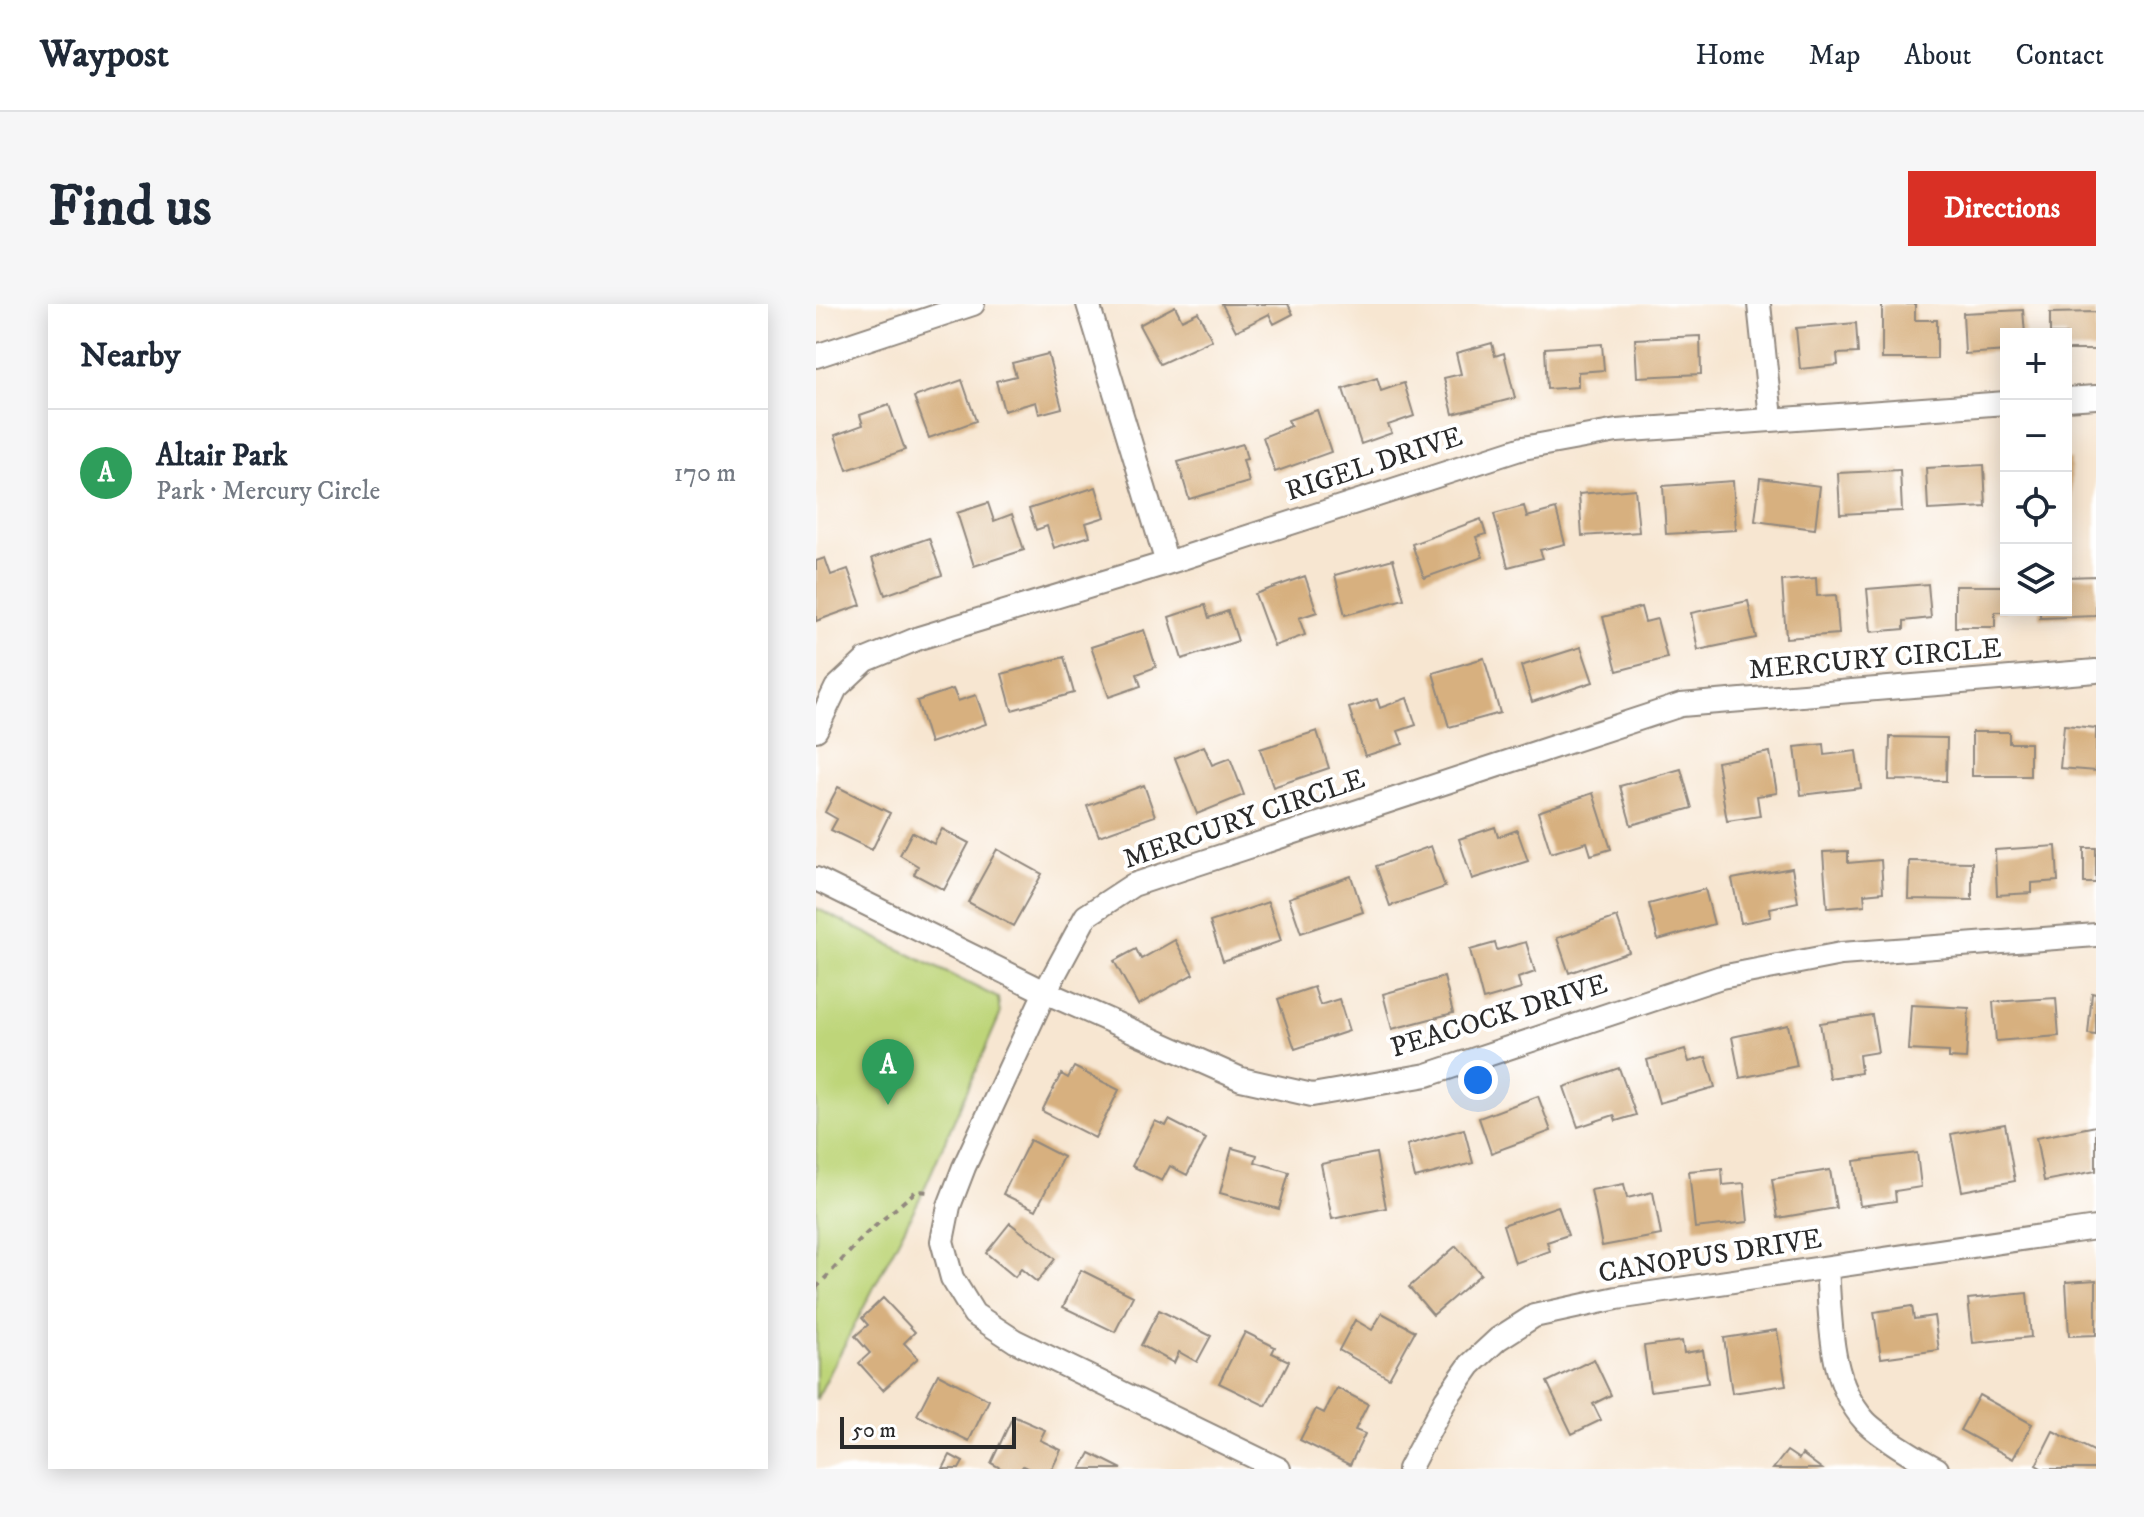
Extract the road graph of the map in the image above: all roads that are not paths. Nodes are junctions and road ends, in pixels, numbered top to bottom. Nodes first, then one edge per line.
1 (973, 304) edge
2 (1088, 304) edge
3 (1759, 304) edge
4 (816, 356) edge
5 (2096, 397) edge
6 (2072, 399) edge
7 (2000, 403) edge
8 (1771, 418) junction
9 (1167, 563) junction
10 (2096, 671) edge
11 (816, 730) edge
12 (816, 879) edge
13 (2096, 935) edge
14 (1045, 992) junction
15 (2096, 1228) edge
16 (1827, 1268) junction
17 (1279, 1469) edge
18 (1409, 1469) edge
19 (1937, 1469) edge

1 - 4 street
2 - 9 street
3 - 8 street
5 - 6 street
7 - 8 street, RIGEL DRIVE
8 - 9 street, RIGEL DRIVE
9 - 11 street, RIGEL DRIVE
10 - 14 street, MERCURY CIRCLE
12 - 14 street, PEACOCK DRIVE
13 - 14 street, PEACOCK DRIVE
14 - 17 street, MERCURY CIRCLE
15 - 16 street, CANOPUS DRIVE
16 - 18 street, CANOPUS DRIVE
16 - 19 street

